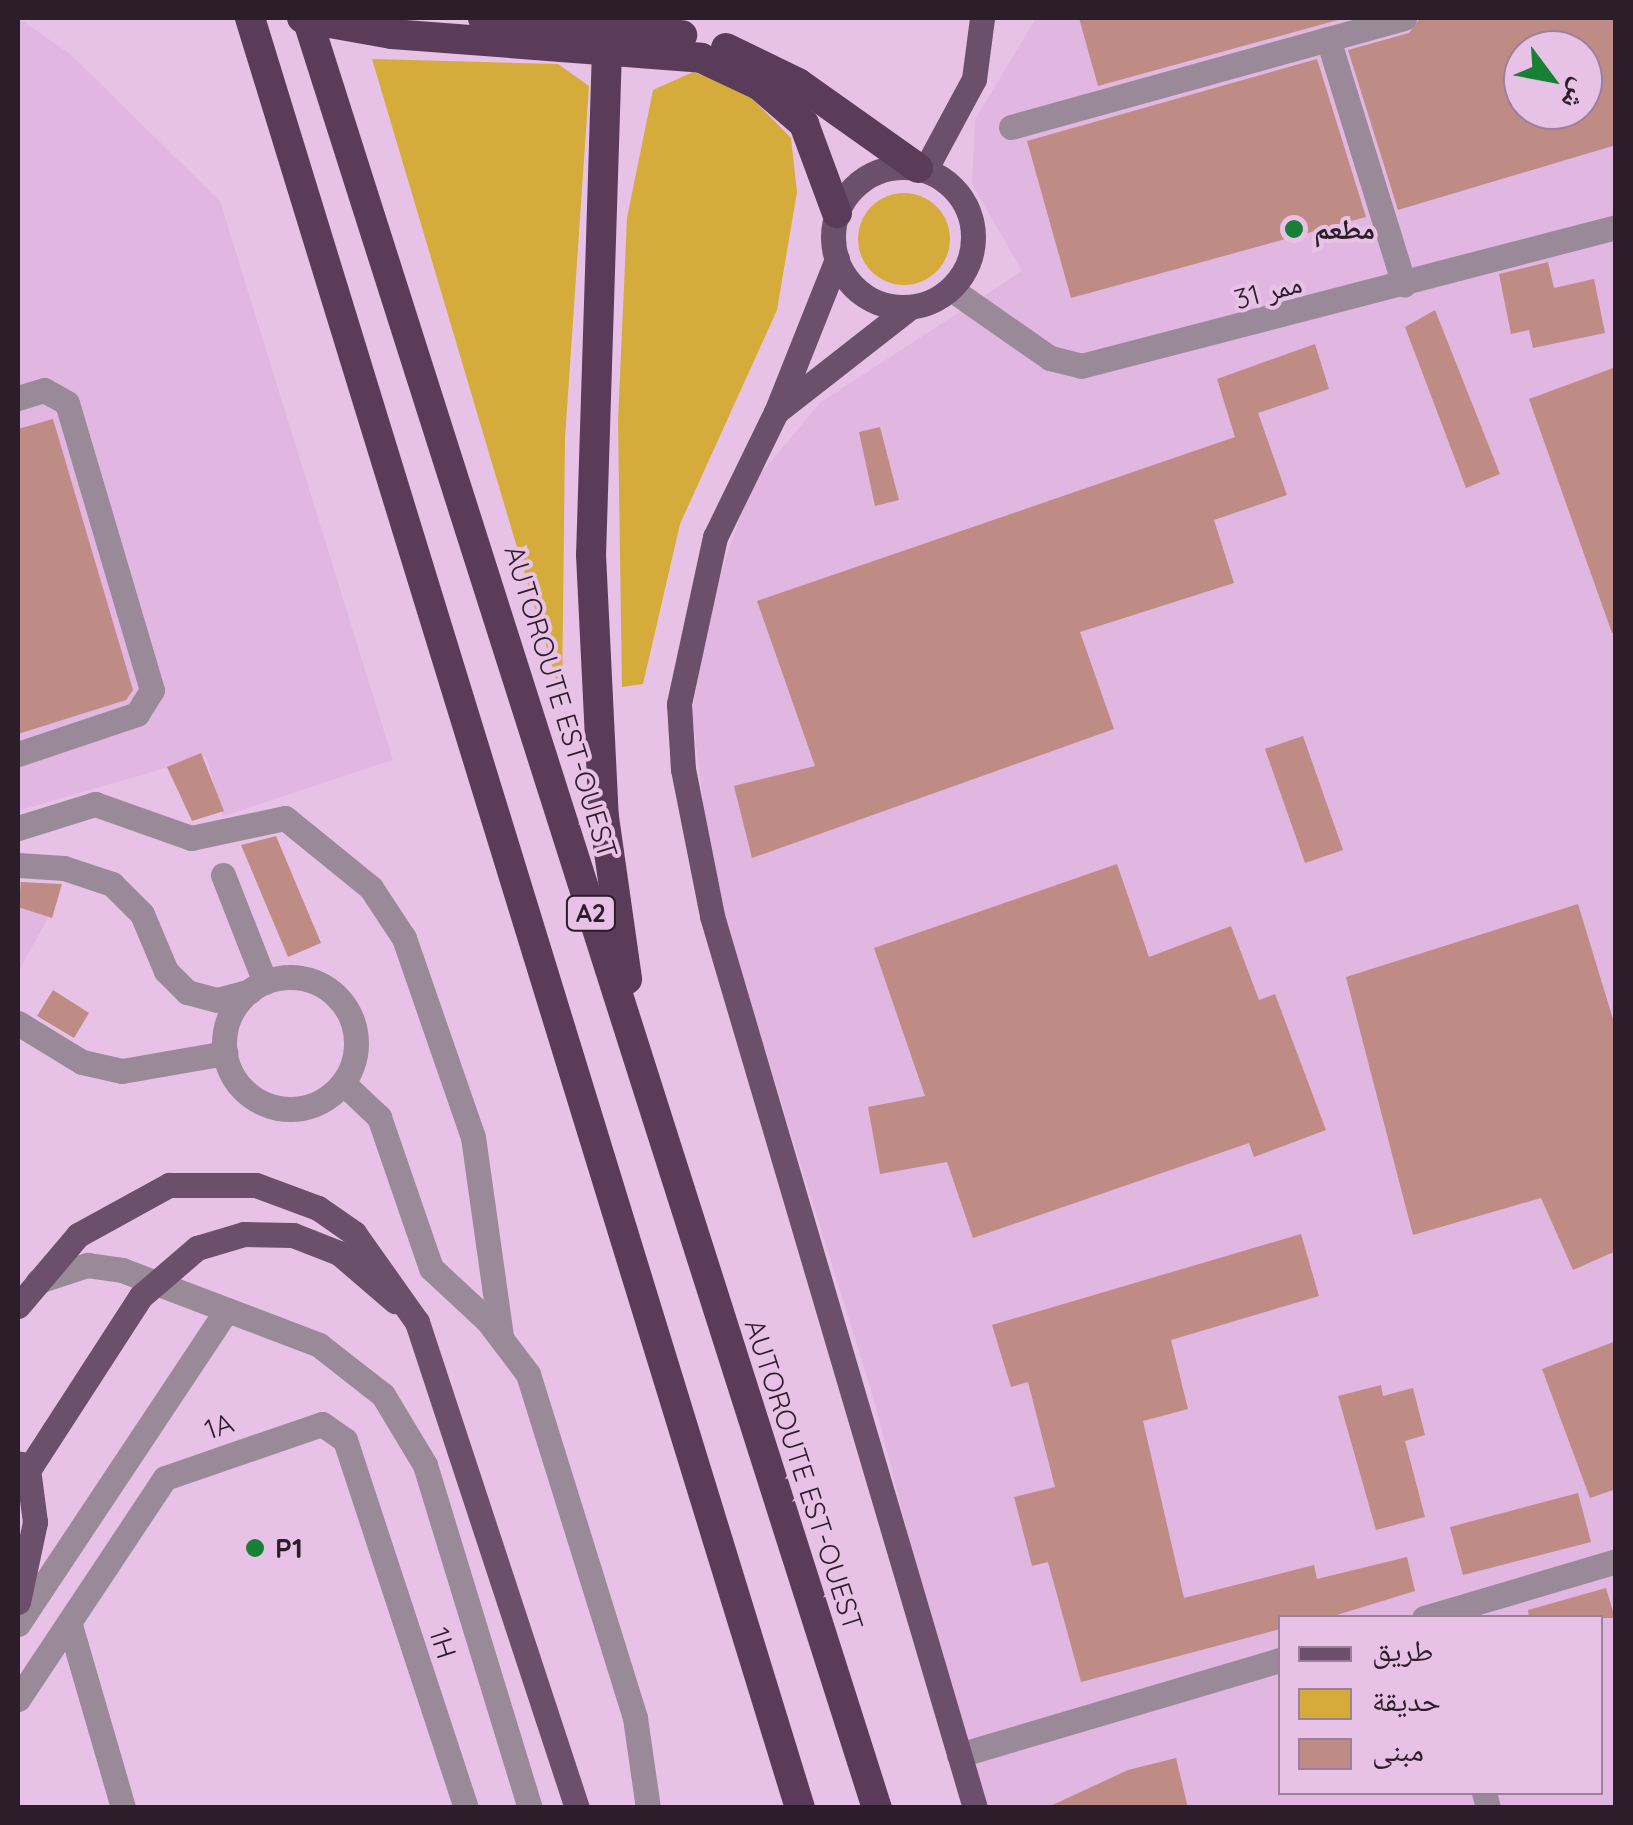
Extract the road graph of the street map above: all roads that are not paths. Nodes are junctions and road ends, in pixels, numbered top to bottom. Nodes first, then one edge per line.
1 (250, 18) edge
2 (304, 18) edge
3 (483, 18) edge
4 (982, 18) edge
5 (1404, 18) edge
6 (609, 32) edge
7 (1328, 39) junction
8 (1011, 127) dead end
9 (921, 169) junction
10 (837, 213) junction
11 (1616, 226) edge
12 (836, 260) junction
13 (1404, 285) junction
14 (951, 289) junction
15 (909, 308) junction
16 (18, 398) edge
17 (776, 412) junction
18 (18, 754) edge
19 (18, 828) edge
20 (18, 865) edge
21 (223, 875) dead end
22 (258, 987) junction
23 (18, 1023) edge
24 (225, 1053) junction
25 (641, 1076) junction
26 (343, 1083) junction
27 (18, 1303) edge
28 (228, 1310) junction
29 (417, 1322) junction
30 (501, 1336) junction
31 (21, 1472) edge
32 (362, 1497) joint
33 (1616, 1561) edge
34 (18, 1602) edge
35 (1434, 1615) edge
36 (18, 1624) edge
37 (70, 1625) junction
38 (1278, 1661) edge
39 (18, 1699) edge
40 (959, 1755) junction
41 (123, 1808) edge
42 (466, 1808) edge
43 (530, 1808) edge
44 (577, 1808) edge
45 (648, 1808) edge
46 (800, 1808) edge
47 (877, 1808) edge
48 (975, 1808) edge

1 - 46 highway, A2
2 - 6 highway
2 - 25 highway, AUTOROUTE EST-OUEST / A2
3 - 6 highway
4 - 9 main road
5 - 7 street
6 - 9 highway
6 - 10 highway
6 - 25 highway
7 - 8 street
7 - 13 street
9 - 10 main road
9 - 14 main road
10 - 12 main road
11 - 13 street, ممر 31
12 - 15 main road
12 - 17 main road
13 - 14 street, ممر 31
14 - 15 main road
15 - 17 main road
16 - 18 street
17 - 40 main road
19 - 30 street
20 - 22 street
21 - 22 street
22 - 24 street
22 - 26 street
23 - 24 street
24 - 26 street
25 - 47 highway, AUTOROUTE EST-OUEST / A2
26 - 30 street
27 - 28 street
27 - 29 main road
28 - 36 street
28 - 43 street
29 - 31 main road
29 - 44 main road
30 - 45 street
31 - 34 main road
32 - 37 street, 1A
32 - 42 street, 1H
33 - 35 street
37 - 39 street
37 - 41 street
38 - 40 street
40 - 48 main road

